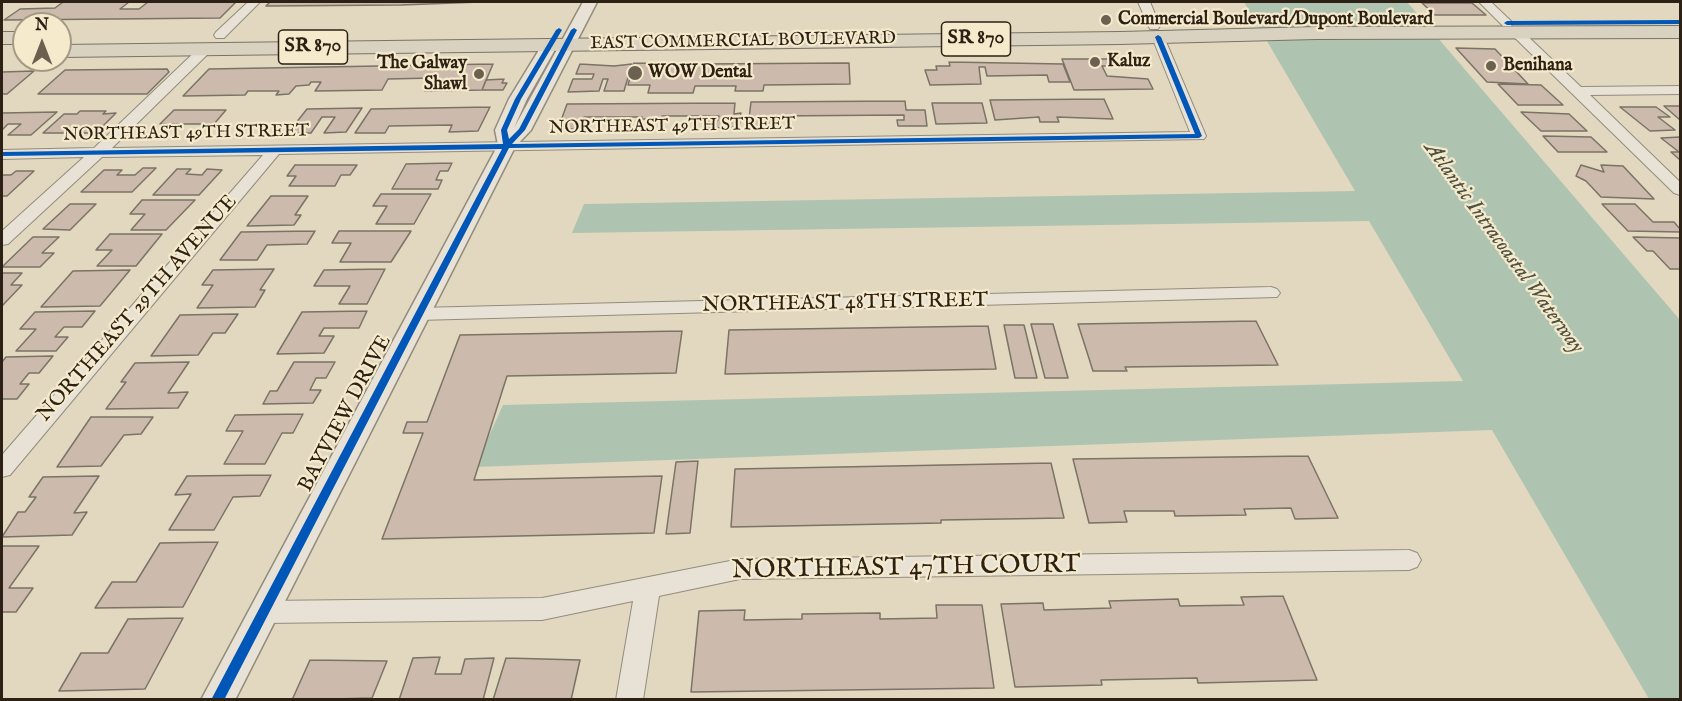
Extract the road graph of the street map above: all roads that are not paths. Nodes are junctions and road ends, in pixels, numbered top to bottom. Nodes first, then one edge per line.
1 (254, 2) edge
2 (575, 2) edge
3 (590, 2) edge
4 (1144, 2) edge
5 (1485, 2) edge
6 (1680, 22) edge
7 (1518, 26) junction
8 (1156, 31) junction
9 (1680, 32) edge
10 (861, 34) junction
11 (72, 37) edge
12 (562, 37) junction
13 (213, 42) junction
14 (72, 51) edge
15 (1680, 90) edge
16 (1577, 91) junction
17 (507, 145) junction
18 (275, 150) junction
19 (100, 151) junction
20 (2, 153) edge
21 (1677, 183) edge
22 (2, 240) edge
23 (1271, 293) dead end
24 (418, 314) junction
25 (2, 469) edge
26 (1409, 560) dead end
27 (648, 587) junction
28 (262, 612) junction
29 (217, 699) edge
30 (629, 699) edge

1 - 13 street
2 - 12 street, BAYVIEW DRIVE
3 - 12 street, BAYVIEW DRIVE
4 - 8 street
5 - 7 street
6 - 7 main road, SR 870
7 - 8 main road, EAST COMMERCIAL BOULEVARD / SR 870
7 - 9 main road, SR 870
7 - 16 street
8 - 10 main road, EAST COMMERCIAL BOULEVARD / SR 870
8 - 10 main road, EAST COMMERCIAL BOULEVARD / SR 870
8 - 17 street, NORTHEAST 49TH STREET
10 - 12 main road, EAST COMMERCIAL BOULEVARD / SR 870
10 - 12 main road, EAST COMMERCIAL BOULEVARD / SR 870
11 - 13 main road, EAST COMMERCIAL BOULEVARD / SR 870
12 - 13 main road, EAST COMMERCIAL BOULEVARD / SR 870
12 - 17 street, BAYVIEW DRIVE
13 - 14 main road, EAST COMMERCIAL BOULEVARD / SR 870
13 - 19 street
15 - 16 street
16 - 21 street
17 - 18 street, NORTHEAST 49TH STREET
17 - 24 street, BAYVIEW DRIVE
18 - 19 street, NORTHEAST 49TH STREET
18 - 25 street, NORTHEAST 29TH AVENUE
19 - 20 street, NORTHEAST 49TH STREET
19 - 22 street
23 - 24 street, NORTHEAST 48TH STREET
24 - 28 street, BAYVIEW DRIVE
26 - 27 street, NORTHEAST 47TH COURT
27 - 28 street, NORTHEAST 47TH COURT
27 - 30 street
28 - 29 street, BAYVIEW DRIVE

